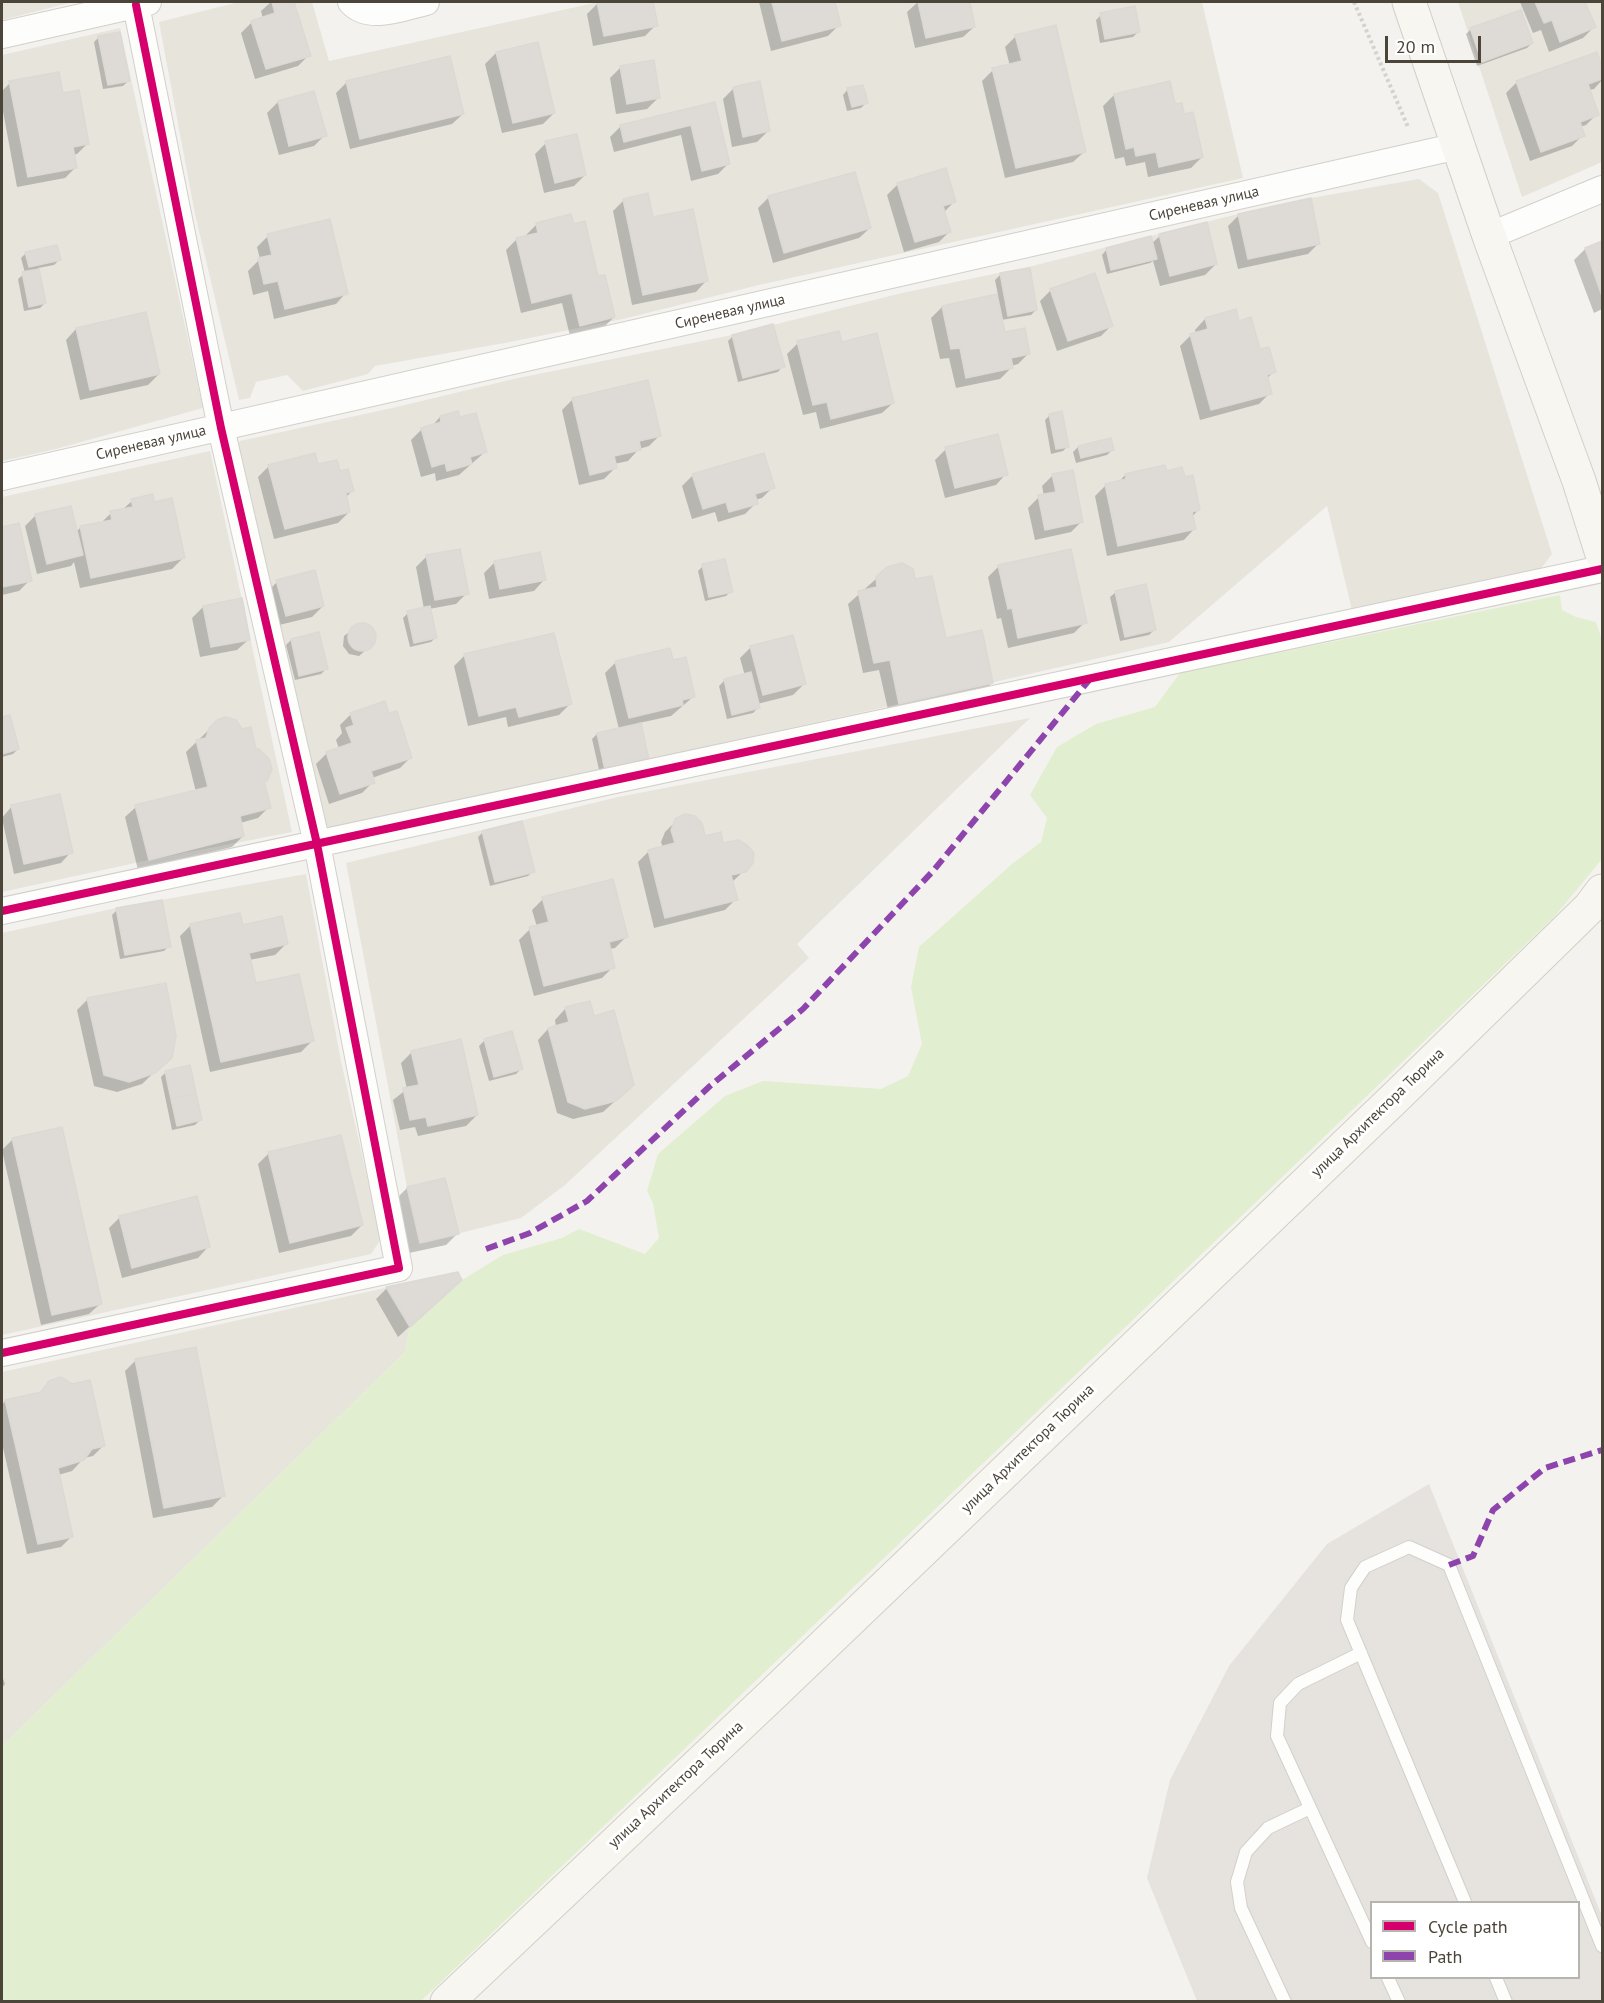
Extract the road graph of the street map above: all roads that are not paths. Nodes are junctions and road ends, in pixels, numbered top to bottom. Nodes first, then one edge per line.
1 (351, 2) edge
2 (426, 2) edge
3 (1409, 2) edge
4 (142, 3) edge
5 (2, 35) edge
6 (1458, 146) junction
7 (1602, 189) edge
8 (1489, 236) junction
9 (221, 428) junction
10 (2, 477) edge
11 (1602, 554) edge
12 (1602, 569) edge
13 (317, 844) junction
14 (1602, 891) edge
15 (2, 910) edge
16 (2, 1353) edge
17 (1361, 1653) junction
18 (1310, 1808) junction
19 (1465, 1901) edge
20 (1370, 1940) edge
21 (1602, 1946) edge
22 (1389, 1979) edge
23 (1497, 1979) edge
24 (447, 2001) edge
25 (1285, 2001) edge
26 (1399, 2001) edge
27 (1506, 2001) edge

1 - 2 street
3 - 6 street
4 - 5 street
4 - 9 street
6 - 8 street
6 - 9 street, Сиреневая улица
7 - 8 street
8 - 11 street
9 - 10 street, Сиреневая улица
9 - 13 street
12 - 13 street
13 - 15 street
13 - 16 street
14 - 24 street, улица Архитектора Тюрина
17 - 18 lane
17 - 19 lane
17 - 21 lane
18 - 20 lane
18 - 25 lane
22 - 26 lane
23 - 27 lane

